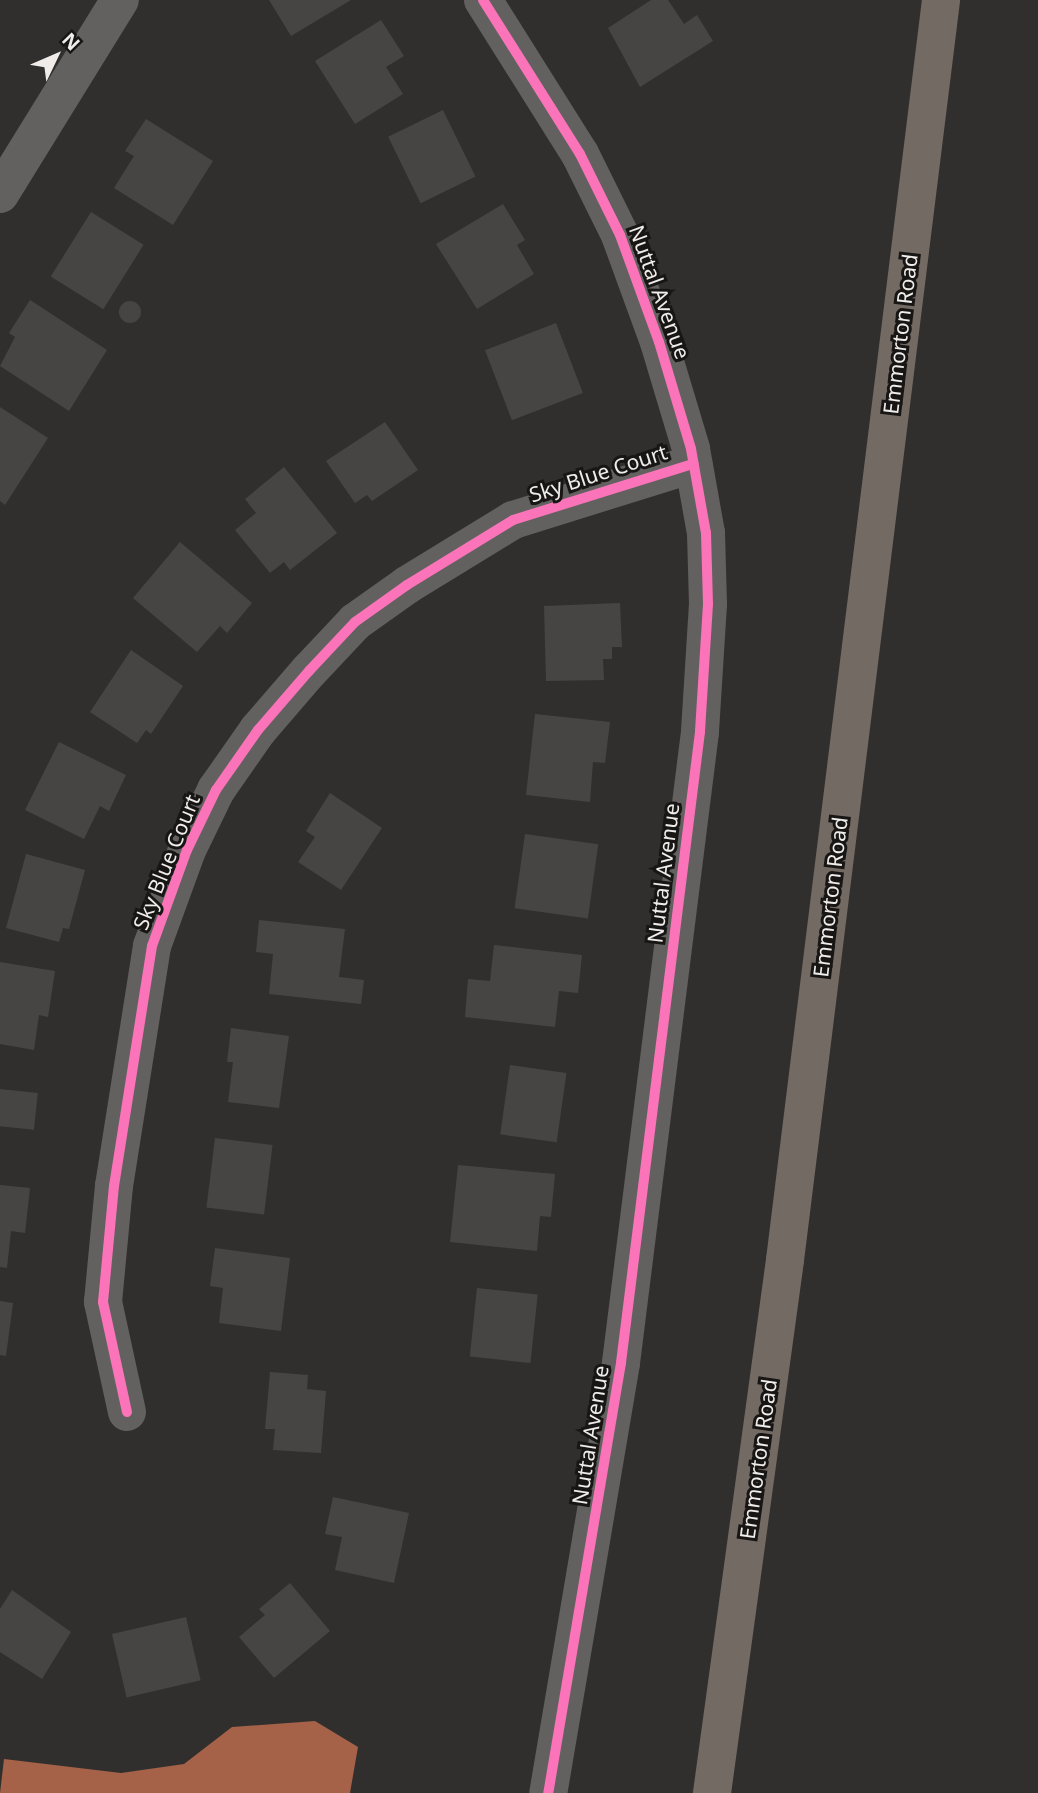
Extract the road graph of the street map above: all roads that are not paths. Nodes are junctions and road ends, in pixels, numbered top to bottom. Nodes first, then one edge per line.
1 (120, 0) edge
2 (483, 0) edge
3 (941, 0) edge
4 (0, 194) edge
5 (693, 464) junction
6 (127, 1412) dead end
7 (548, 1793) edge
8 (712, 1793) edge

1 - 4 street
2 - 5 street, Nuttal Avenue
3 - 8 main road, Emmorton Road
5 - 6 street, Sky Blue Court
5 - 7 street, Nuttal Avenue

